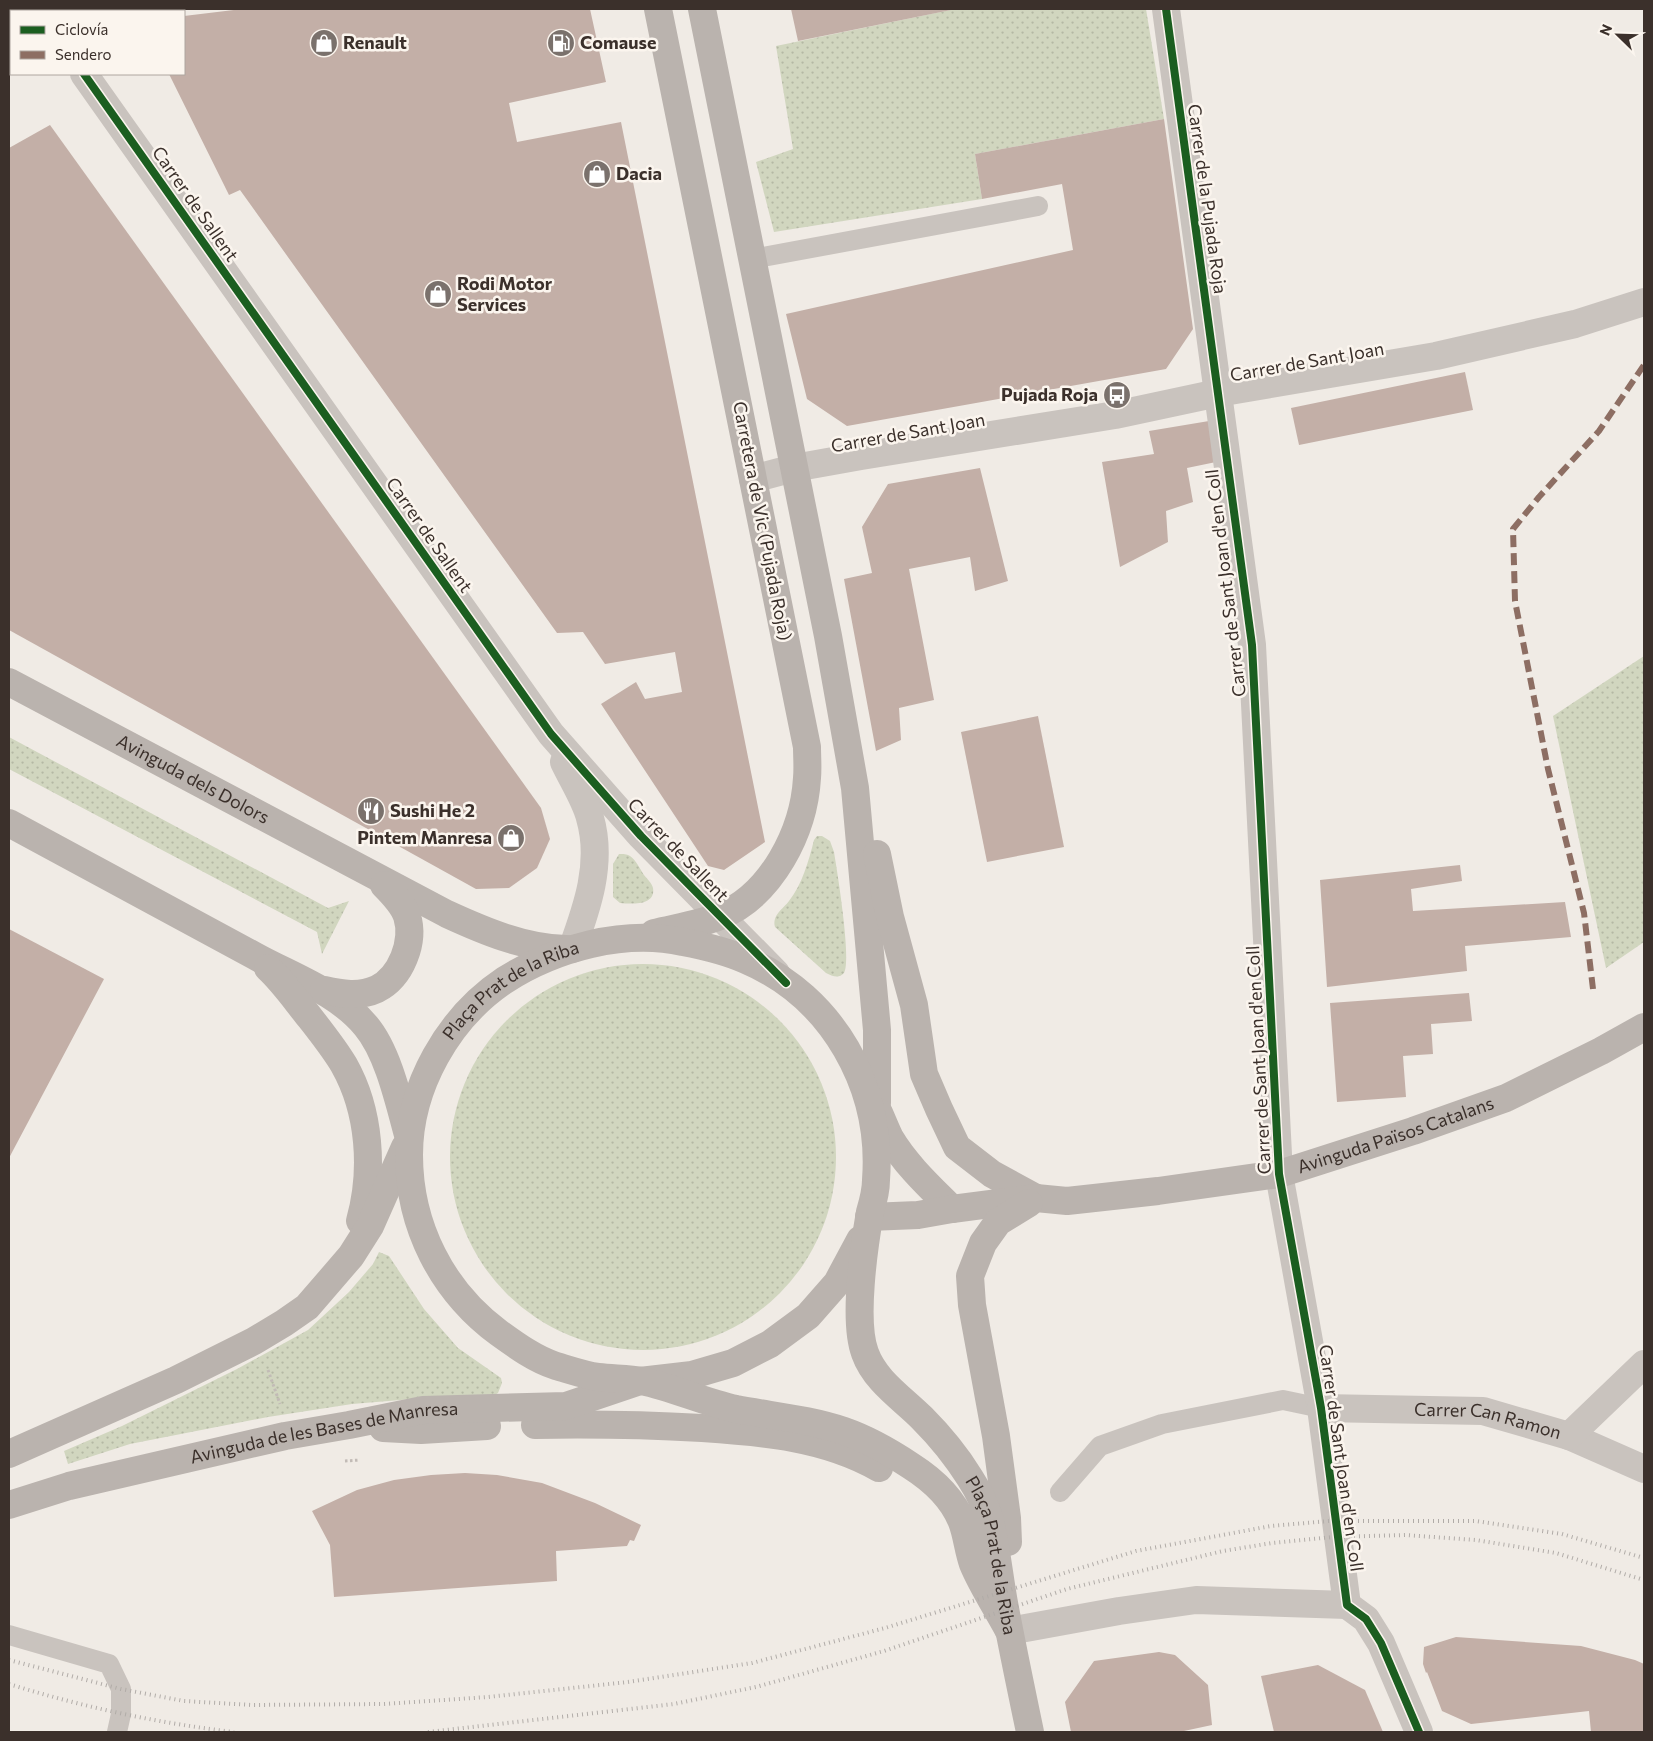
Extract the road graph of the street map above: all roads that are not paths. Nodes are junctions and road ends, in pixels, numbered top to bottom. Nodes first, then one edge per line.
1 (658, 9) edge
2 (702, 9) edge
3 (1166, 9) edge
4 (85, 75) edge
5 (1038, 206) dead end
6 (752, 259) junction
7 (1644, 302) edge
8 (1218, 393) junction
9 (794, 468) junction
10 (753, 479) junction
11 (9, 682) edge
12 (551, 734) junction
13 (855, 788) junction
14 (9, 823) edge
15 (376, 878) junction
16 (720, 916) junction
17 (633, 938) junction
18 (572, 950) junction
19 (256, 957) junction
20 (786, 983) junction
21 (318, 988) junction
22 (1644, 1026) edge
23 (873, 1103) junction
24 (409, 1138) junction
25 (1279, 1174) junction
26 (1036, 1198) junction
27 (952, 1208) junction
28 (869, 1218) junction
29 (324, 1288) junction
30 (1644, 1364) edge
31 (640, 1381) junction
32 (1321, 1408) junction
33 (349, 1425) junction
34 (1570, 1436) junction
35 (9, 1454) edge
36 (1644, 1469) edge
37 (1060, 1492) dead end
38 (9, 1505) edge
39 (974, 1564) junction
40 (1347, 1605) junction
41 (1010, 1631) junction
42 (9, 1635) edge
43 (117, 1732) edge
44 (1030, 1732) edge
45 (1419, 1732) edge

1 - 10 street, Carretera de Vic (Pujada Roja)
2 - 6 street
3 - 8 street, Carrer de la Pujada Roja
4 - 12 street, Carrer de Sallent
5 - 6 lane
6 - 9 street
7 - 8 street, Carrer de Sant Joan
8 - 9 street, Carrer de Sant Joan
8 - 25 street, Carrer de Sant Joan d'en Coll
9 - 10 street, Carrer de Sant Joan
9 - 13 street
10 - 16 street, Carretera de Vic (Pujada Roja)
11 - 15 street, Avinguda dels Dolors
12 - 16 street, Carrer de Sallent
12 - 18 street, Carrer de Sallent
13 - 23 street, Plaça Prat de la Riba
13 - 26 street
14 - 19 street, Avinguda dels Dolors
15 - 18 street, Avinguda dels Dolors
15 - 21 street, Avinguda dels Dolors
16 - 17 street, Carretera de Vic (Pujada Roja)
16 - 20 street, Carrer de Sallent
17 - 18 street, Plaça Prat de la Riba
17 - 20 street, Plaça Prat de la Riba
18 - 24 street, Plaça Prat de la Riba
19 - 21 street, Avinguda dels Dolors
19 - 29 street
20 - 23 street, Plaça Prat de la Riba
21 - 24 street, Avinguda dels Dolors
22 - 25 street, Avinguda Països Catalans
23 - 27 street, Plaça Prat de la Riba
23 - 28 street, Plaça Prat de la Riba
24 - 29 street
24 - 31 street, Plaça Prat de la Riba
25 - 26 street, Avinguda Països Catalans
25 - 32 street, Carrer de Sant Joan d'en Coll
26 - 27 street, Avinguda Països Catalans
26 - 41 street
27 - 28 street, Avinguda Països Catalans
28 - 31 street, Plaça Prat de la Riba
28 - 41 street, Plaça Prat de la Riba
29 - 35 street
30 - 34 street
31 - 33 street, Avinguda de les Bases de Manresa
31 - 39 street, Plaça Prat de la Riba
32 - 34 street, Carrer Can Ramon
32 - 37 lane
32 - 40 street, Carrer de Sant Joan d'en Coll
33 - 38 street, Avinguda de les Bases de Manresa
33 - 39 street
34 - 36 street, Carrer Can Ramon
39 - 41 street, Plaça Prat de la Riba
40 - 41 street
40 - 45 street
41 - 44 street
42 - 43 lane

